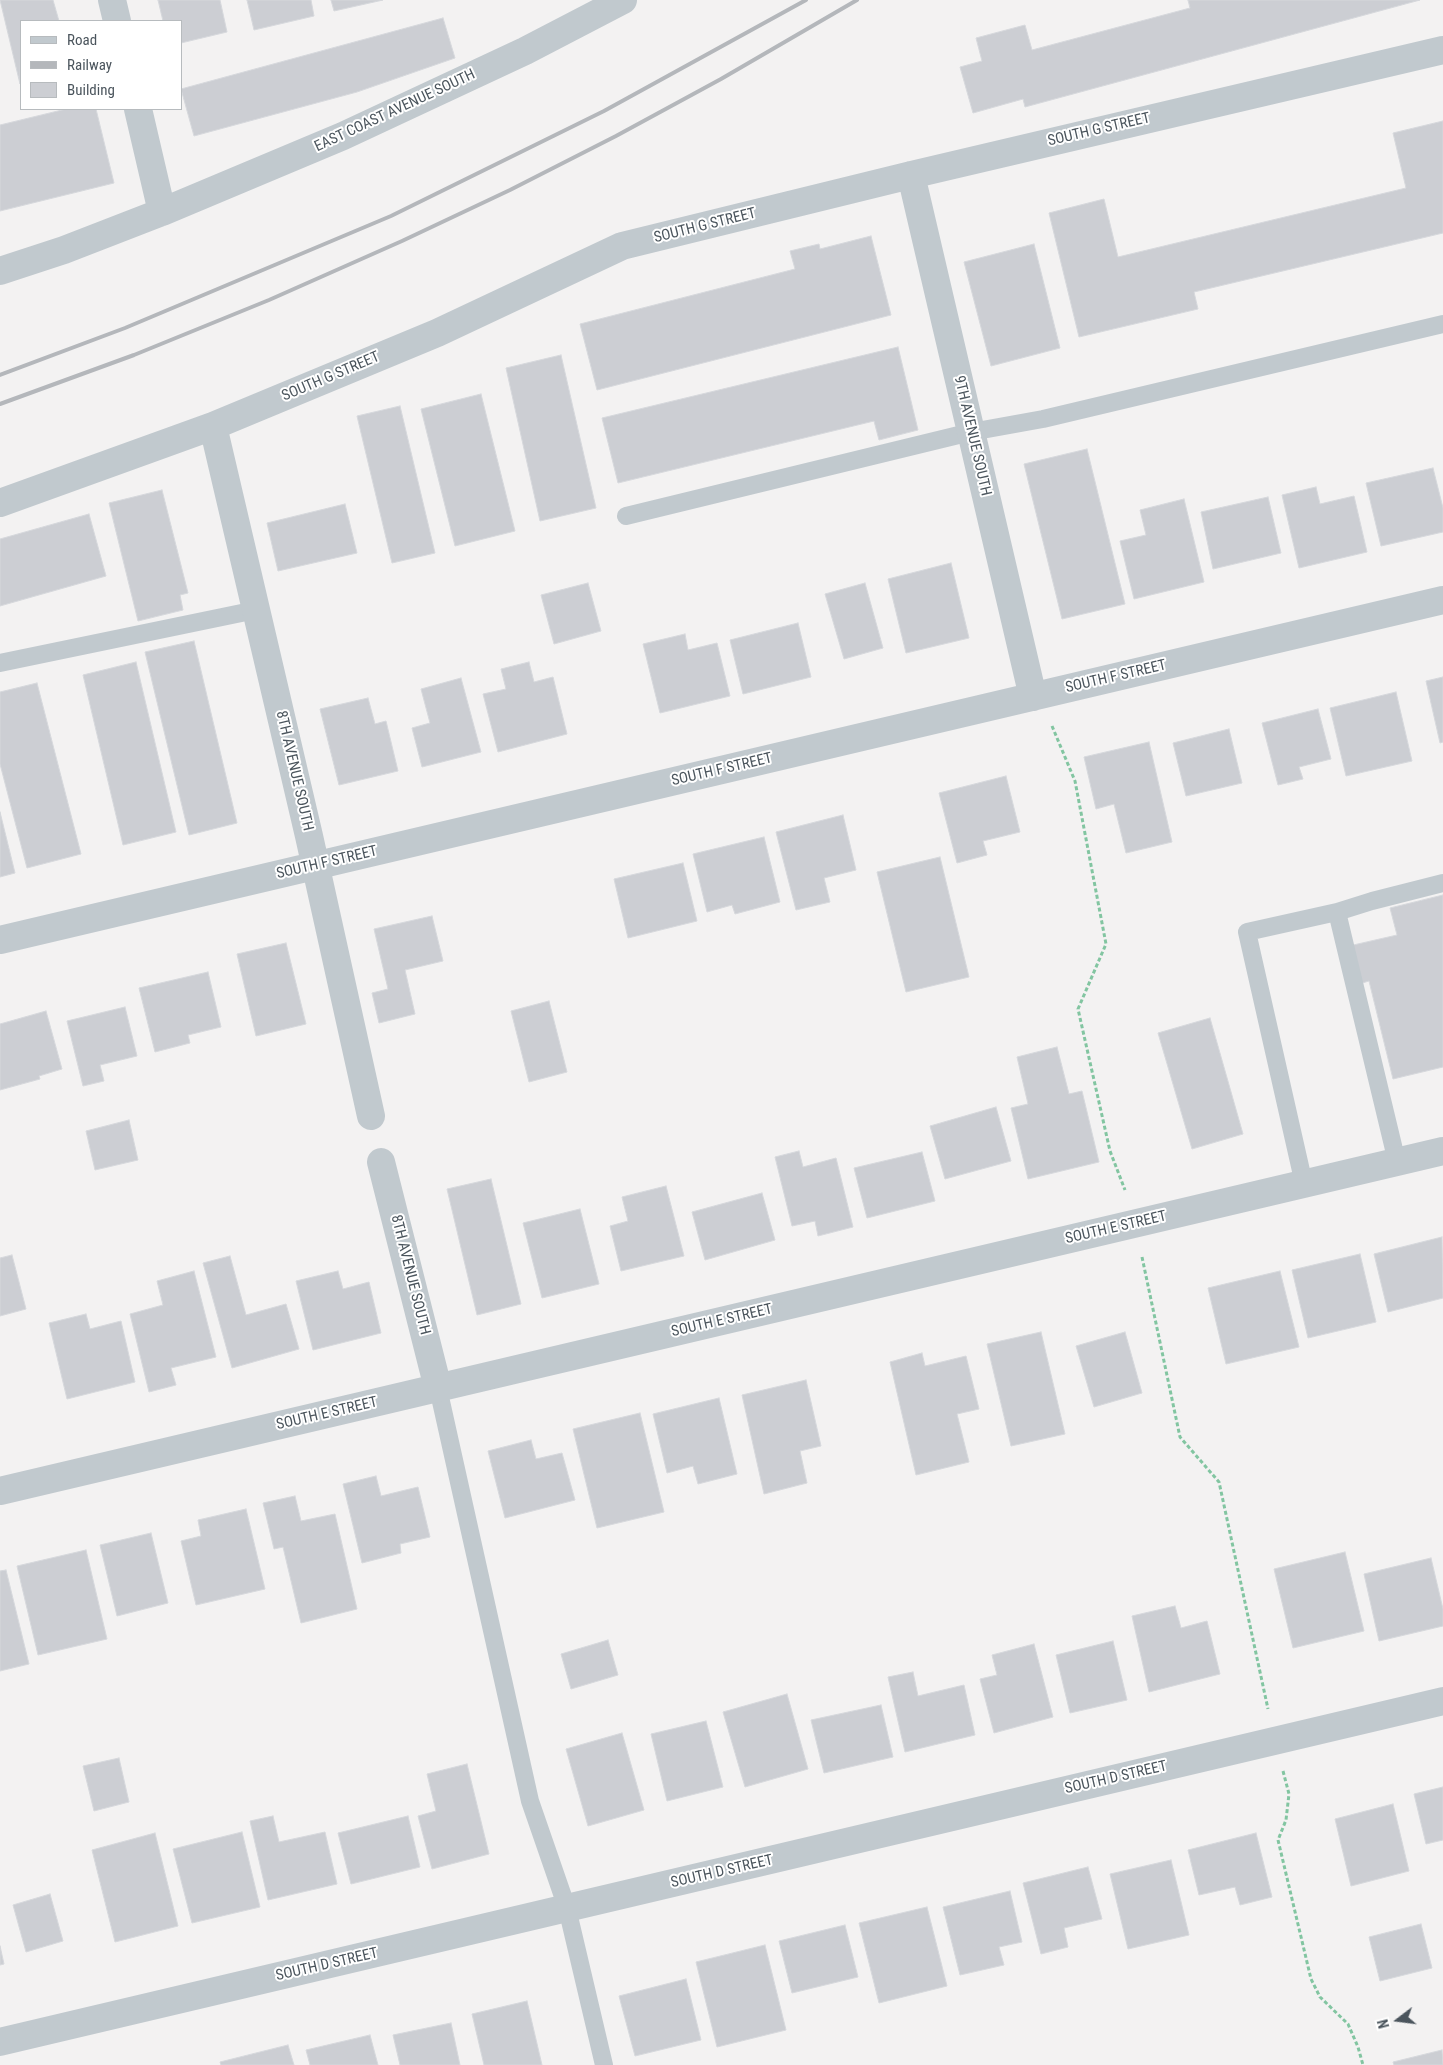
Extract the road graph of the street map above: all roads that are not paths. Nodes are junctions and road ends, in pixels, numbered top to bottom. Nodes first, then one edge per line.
1 (112, 0) edge
2 (624, 0) edge
3 (117, 20) edge
4 (1443, 50) edge
5 (138, 110) edge
6 (911, 174) junction
7 (162, 212) junction
8 (0, 272) edge
9 (1443, 324) edge
10 (213, 426) junction
11 (971, 432) junction
12 (0, 503) edge
13 (626, 516) dead end
14 (1443, 600) edge
15 (256, 610) junction
16 (0, 663) edge
17 (1033, 697) junction
18 (316, 866) junction
19 (1443, 883) edge
20 (1337, 912) junction
21 (0, 940) edge
22 (371, 1116) dead end
23 (1443, 1151) edge
24 (381, 1162) dead end
25 (1397, 1162) junction
26 (1304, 1184) junction
27 (438, 1388) junction
28 (0, 1491) edge
29 (1443, 1702) edge
30 (566, 1908) junction
31 (0, 2042) edge
32 (604, 2065) edge

1 - 3 street
2 - 7 street, EAST COAST AVENUE SOUTH
4 - 6 street, SOUTH G STREET
5 - 7 street
6 - 10 street, SOUTH G STREET
6 - 11 street, 9TH AVENUE SOUTH
7 - 8 street, EAST COAST AVENUE SOUTH
9 - 11 lane
10 - 12 street, SOUTH G STREET
10 - 15 street, 8TH AVENUE SOUTH
11 - 13 lane
11 - 17 street, 9TH AVENUE SOUTH
14 - 17 street, SOUTH F STREET
15 - 16 lane
15 - 18 street, 8TH AVENUE SOUTH
17 - 18 street, SOUTH F STREET
18 - 21 street, SOUTH F STREET
18 - 22 street, 8TH AVENUE SOUTH
19 - 20 lane
20 - 25 lane
20 - 26 lane
23 - 25 street, SOUTH E STREET
24 - 27 street, 8TH AVENUE SOUTH
25 - 26 street, SOUTH E STREET
26 - 27 street, SOUTH E STREET
27 - 28 street, SOUTH E STREET
27 - 30 lane
29 - 30 street, SOUTH D STREET
30 - 31 street, SOUTH D STREET
30 - 32 lane

